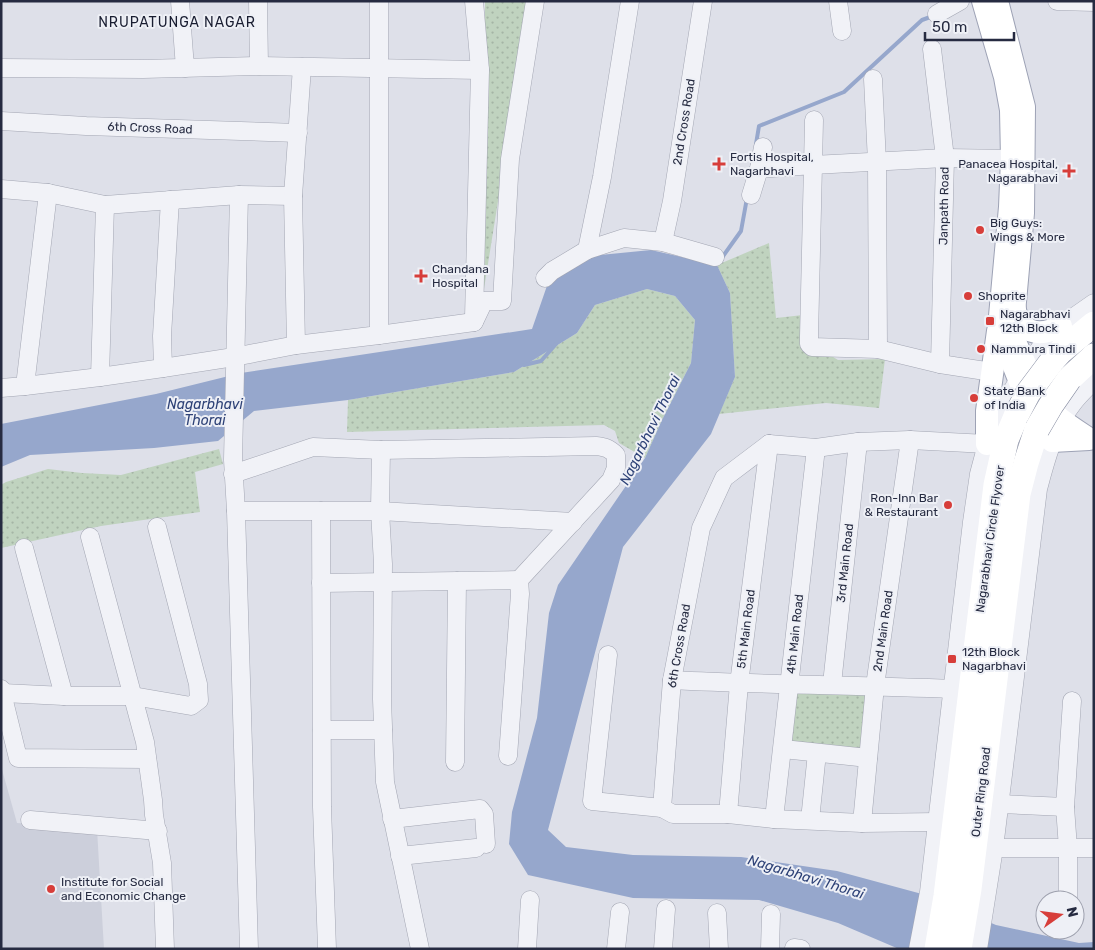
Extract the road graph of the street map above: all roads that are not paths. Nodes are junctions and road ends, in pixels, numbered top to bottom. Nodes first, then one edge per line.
1 (180, 1) edge
2 (258, 1) edge
3 (379, 1) edge
4 (474, 1) edge
5 (535, 1) edge
6 (630, 1) edge
7 (703, 1) edge
8 (838, 1) edge
9 (960, 1) edge
10 (987, 1) edge
11 (997, 1) edge
12 (1056, 1) edge
13 (983, 2) edge
14 (1094, 2) edge
15 (937, 14) dead end
16 (842, 31) dead end
17 (932, 49) dead end
18 (259, 66) junction
19 (379, 67) junction
20 (1, 68) edge
21 (185, 68) junction
22 (302, 68) junction
23 (480, 70) junction
24 (873, 79) dead end
25 (814, 120) dead end
26 (1, 121) edge
27 (298, 132) junction
28 (763, 148) dead end
29 (945, 158) junction
30 (1012, 159) junction
31 (877, 162) junction
32 (813, 165) junction
33 (760, 169) junction
34 (1, 189) edge
35 (48, 193) junction
36 (239, 195) junction
37 (751, 195) dead end
38 (293, 196) junction
39 (170, 200) junction
40 (105, 205) junction
41 (663, 242) junction
42 (587, 250) junction
43 (715, 257) dead end
44 (545, 278) dead end
45 (1094, 302) edge
46 (1007, 310) junction
47 (474, 322) junction
48 (1094, 324) edge
49 (1061, 326) junction
50 (379, 335) junction
51 (296, 345) junction
52 (878, 349) junction
53 (1094, 356) edge
54 (234, 363) junction
55 (940, 364) junction
56 (163, 368) junction
57 (1061, 370) junction
58 (992, 372) junction
59 (1023, 373) junction
60 (100, 377) junction
61 (1094, 380) edge
62 (25, 386) junction
63 (1, 388) edge
64 (1051, 431) junction
65 (1091, 438) edge
66 (910, 440) junction
67 (858, 442) junction
68 (769, 444) junction
69 (987, 444) junction
70 (816, 448) junction
71 (381, 450) junction
72 (233, 467) junction
73 (236, 511) junction
74 (321, 511) junction
75 (380, 511) junction
76 (573, 522) junction
77 (157, 527) dead end
78 (90, 537) dead end
79 (24, 548) dead end
80 (519, 580) junction
81 (458, 581) junction
82 (383, 582) junction
83 (321, 583) junction
84 (989, 635) junction
85 (608, 655) dead end
86 (672, 680) junction
87 (740, 684) junction
88 (832, 684) junction
89 (789, 685) junction
90 (875, 686) junction
91 (952, 690) junction
92 (2, 691) edge
93 (64, 696) junction
94 (134, 696) junction
95 (1072, 701) dead end
96 (322, 730) junction
97 (383, 730) junction
98 (783, 749) junction
99 (817, 754) junction
100 (508, 756) dead end
101 (868, 758) junction
102 (147, 759) junction
103 (455, 762) dead end
104 (999, 804) junction
105 (1065, 807) junction
106 (662, 808) junction
107 (728, 814) junction
108 (392, 819) junction
109 (774, 819) junction
110 (30, 820) dead end
111 (810, 820) junction
112 (937, 822) junction
113 (862, 823) junction
114 (158, 831) junction
115 (994, 848) junction
116 (1068, 848) junction
117 (1094, 848) edge
118 (400, 856) junction
119 (1068, 890) edge
120 (530, 900) dead end
121 (956, 904) junction
122 (666, 910) dead end
123 (620, 912) dead end
124 (717, 913) dead end
125 (771, 914) dead end
126 (166, 949) edge
127 (248, 949) edge
128 (327, 949) edge
129 (420, 949) edge
130 (527, 949) edge
131 (616, 949) edge
132 (662, 949) edge
133 (719, 949) edge
134 (770, 949) edge
135 (918, 949) edge
136 (937, 949) edge
137 (959, 949) edge
138 (978, 949) edge

1 - 21 street
2 - 18 street
3 - 19 street
4 - 23 street
5 - 47 street
6 - 42 street
7 - 41 street, 2nd Cross Road
8 - 16 street
9 - 15 street
10 - 13 street
11 - 46 main road
12 - 14 street
13 - 30 main road
17 - 29 street, Janpath Road
18 - 21 street
18 - 22 street
19 - 22 street
19 - 23 street
19 - 50 street
20 - 21 street
22 - 27 street
23 - 47 street
24 - 31 street
25 - 32 street
26 - 27 street, 6th Cross Road
27 - 38 street
28 - 33 street
29 - 30 street
29 - 31 street
29 - 55 street, Janpath Road
30 - 46 main road
31 - 32 street
31 - 52 street
32 - 33 street
32 - 52 street
33 - 37 street
34 - 35 street
35 - 40 street
35 - 62 street
36 - 38 street
36 - 39 street
36 - 54 street
38 - 51 street
39 - 40 street
39 - 56 street
40 - 60 street
41 - 42 street
41 - 43 street
42 - 44 street
45 - 49 street
46 - 49 main road
46 - 58 main road
46 - 59 main road
47 - 50 street
48 - 57 highway, Nagarabhavi Circle Flyover
49 - 59 street
50 - 51 street
51 - 54 street
52 - 55 street
53 - 57 highway, Nagarabhavi Circle Flyover
54 - 56 street
54 - 72 street
55 - 58 street
56 - 60 street
57 - 64 highway, Nagarabhavi Circle Flyover, bridge
57 - 84 highway, Nagarabhavi Circle Flyover, bridge
58 - 69 main road
59 - 64 main road
59 - 69 street
60 - 62 street
61 - 64 street
62 - 63 street
64 - 65 main road
64 - 84 highway, Nagarabhavi Circle Flyover
64 - 104 street
66 - 67 street
66 - 69 street
66 - 90 street, 2nd Main Road
67 - 70 street
67 - 88 street, 3rd Main Road
68 - 70 street
68 - 86 street, 6th Cross Road
68 - 87 street, 5th Main Road
69 - 91 street
70 - 89 street, 4th Main Road
71 - 72 street
71 - 75 street
71 - 76 street
72 - 73 street
73 - 74 street
73 - 127 street
74 - 75 street
74 - 83 street
75 - 76 street
75 - 82 street
76 - 80 street
77 - 94 street
78 - 94 street
79 - 93 street
80 - 81 street
80 - 100 street
81 - 82 street
81 - 103 street
82 - 83 street
82 - 97 street
83 - 96 street
84 - 121 highway, Outer Ring Road
85 - 106 street
86 - 87 street
86 - 106 street, 6th Cross Road
87 - 89 street
87 - 107 street, 5th Main Road
88 - 89 street
88 - 90 street
89 - 98 street, 4th Main Road
90 - 91 street
90 - 101 street, 2nd Main Road
91 - 112 street
92 - 93 street
92 - 102 street
93 - 94 street
94 - 102 street
95 - 105 street
96 - 97 street
96 - 128 street
97 - 108 street
98 - 99 street
98 - 109 street, 4th Main Road
99 - 101 street
99 - 111 street
101 - 113 street, 2nd Main Road
102 - 114 street
104 - 105 street
104 - 115 street
105 - 116 street
106 - 107 street
107 - 109 street
108 - 118 street
108 - 118 street
109 - 111 street
110 - 114 street
111 - 113 street
112 - 113 street
112 - 121 street
114 - 126 street
115 - 116 street
115 - 121 street
116 - 117 street
116 - 119 street
118 - 129 street
120 - 130 street
121 - 135 street
121 - 136 highway, Outer Ring Road
121 - 137 highway, Outer Ring Road
121 - 138 street
122 - 132 street
123 - 131 street
124 - 133 street
125 - 134 street

